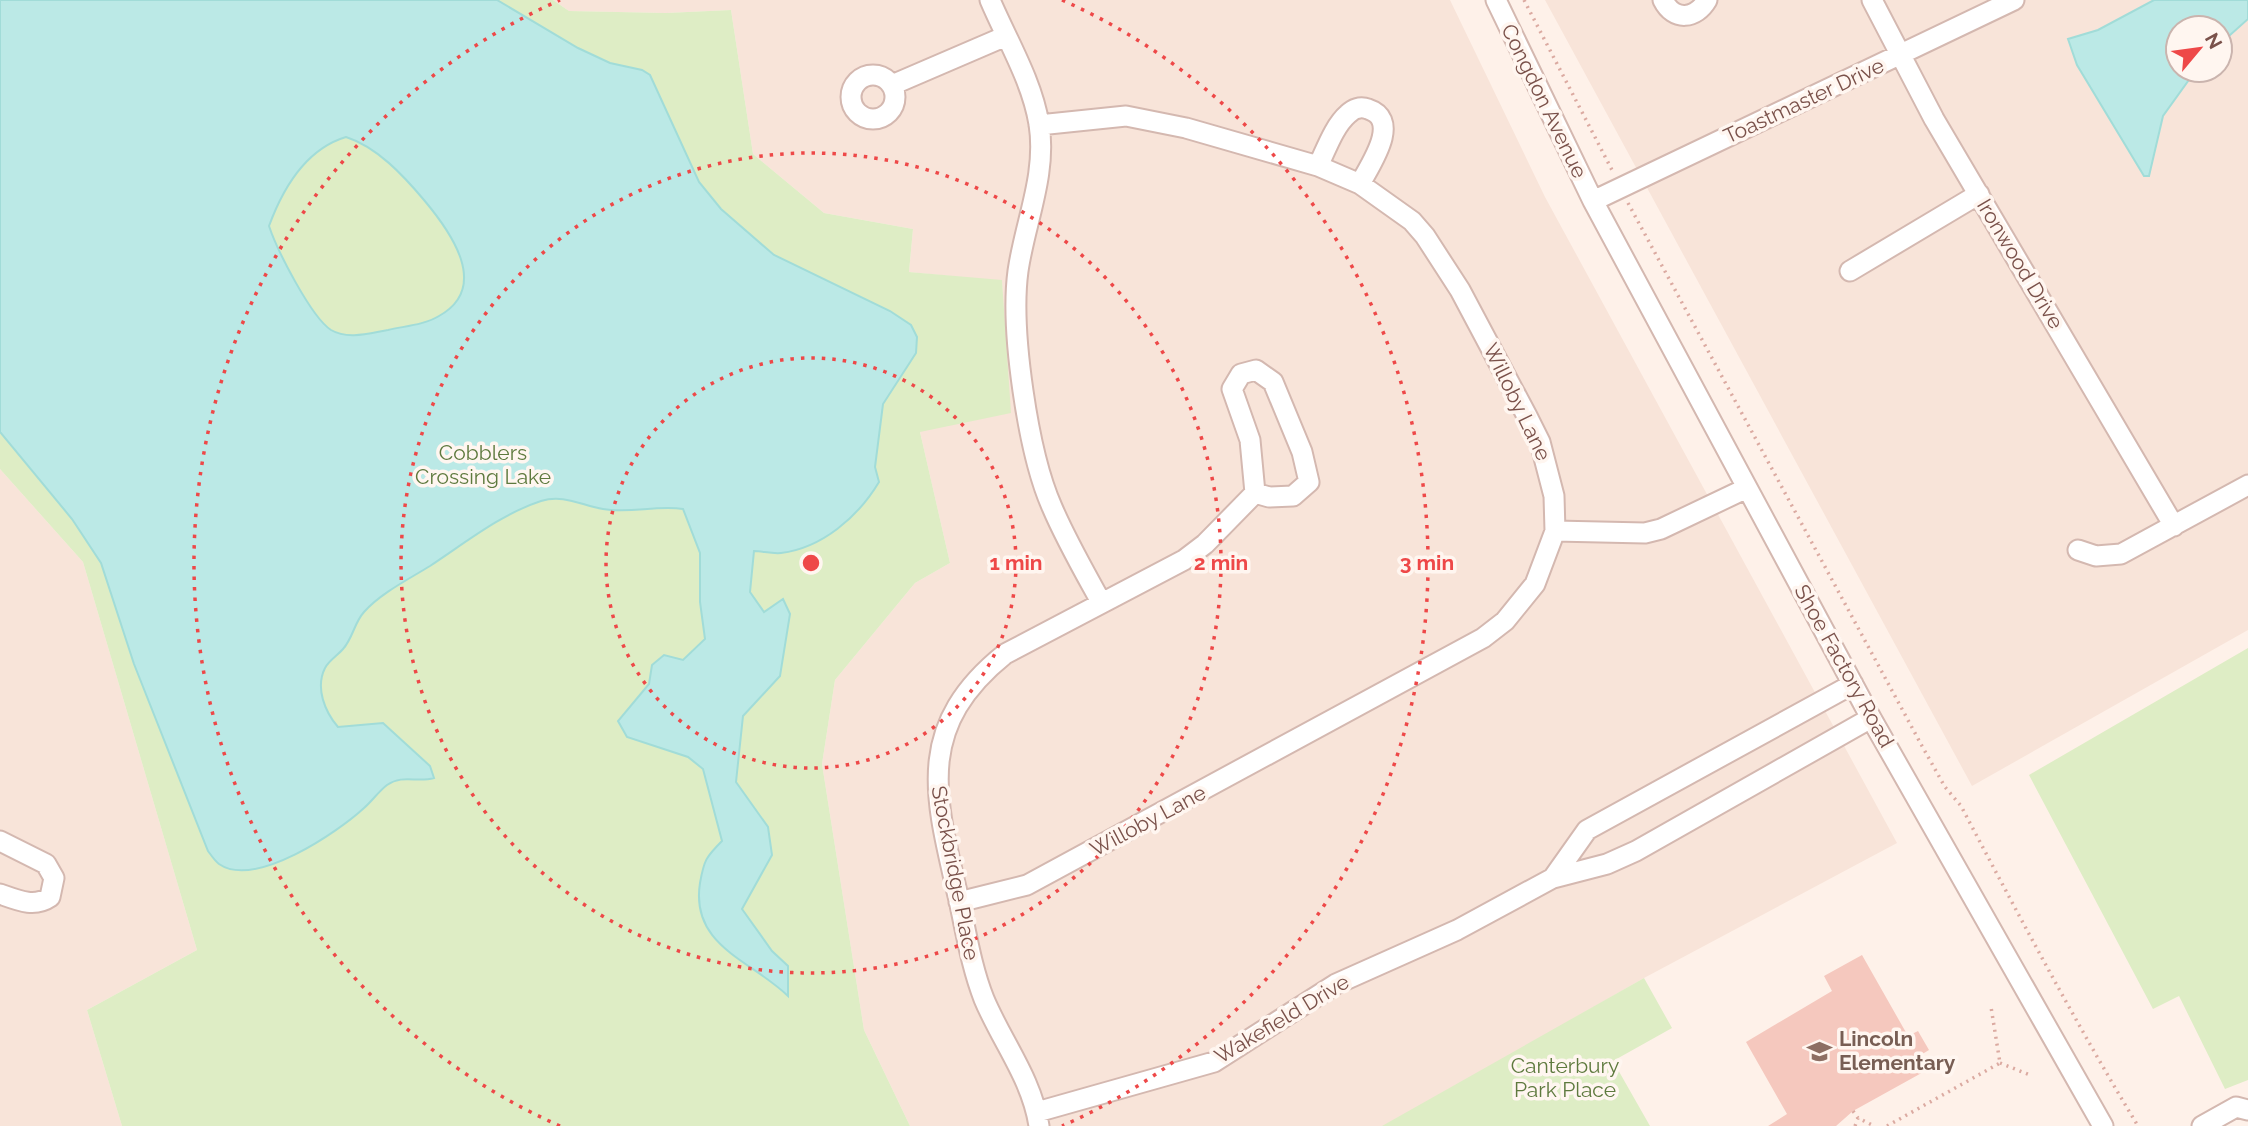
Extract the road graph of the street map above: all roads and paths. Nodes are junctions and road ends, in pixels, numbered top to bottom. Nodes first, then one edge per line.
1 (990, 0) edge
2 (1496, 0) edge
3 (1524, 0) edge
4 (1663, 0) edge
5 (1707, 0) edge
6 (1872, 0) edge
7 (2014, 0) edge
8 (1006, 36) junction
9 (1900, 55) junction
10 (892, 85) dead end
11 (1039, 125) junction
12 (1318, 166) junction
13 (1615, 174) dead end
14 (1360, 184) junction
15 (1979, 194) junction
16 (1593, 201) junction
17 (1628, 201) dead end
18 (1850, 271) dead end
19 (2248, 485) edge
20 (1747, 488) junction
21 (1255, 493) junction
22 (2174, 526) junction
23 (1555, 531) junction
24 (2078, 550) dead end
25 (1101, 602) junction
26 (1853, 684) junction
27 (1871, 718) junction
28 (0, 841) edge
29 (1553, 878) junction
30 (0, 894) edge
31 (959, 902) junction
32 (1991, 1007) dead end
33 (2000, 1063) junction
34 (2030, 1075) dead end
35 (2248, 1110) edge
36 (1853, 1111) dead end
37 (1858, 1118) junction
38 (1038, 1119) edge
39 (1855, 1126) edge
40 (1874, 1126) edge
41 (1887, 1126) edge
42 (2103, 1126) edge
43 (2138, 1126) edge
44 (2202, 1126) edge

1 - 8 street
2 - 16 street, Congdon Avenue
3 - 13 path
4 - 5 street
6 - 9 street, Ironwood Drive
7 - 9 street, Toastmaster Drive
8 - 10 street
8 - 11 street
9 - 15 street, Ironwood Drive
9 - 16 street, Toastmaster Drive
11 - 12 street, Willoby Lane
11 - 25 street
12 - 14 street, Willoby Lane
12 - 14 street
14 - 23 street, Willoby Lane
15 - 18 street
15 - 22 street, Ironwood Drive
16 - 20 street, Shoe Factory Road
17 - 43 path
19 - 22 street
20 - 23 street
20 - 26 street, Shoe Factory Road
21 - 21 street
21 - 25 street, Stockbridge Place
22 - 24 street
23 - 31 street, Willoby Lane
25 - 31 street, Stockbridge Place
26 - 27 street, Shoe Factory Road
26 - 29 street, Wakefield Drive
27 - 29 street, Wakefield Drive
27 - 42 street, Shoe Factory Road
28 - 30 street
29 - 38 street, Wakefield Drive
31 - 38 street, Stockbridge Place
32 - 33 path
33 - 34 path
33 - 41 path
35 - 44 street
36 - 37 path
37 - 39 path
37 - 40 path

